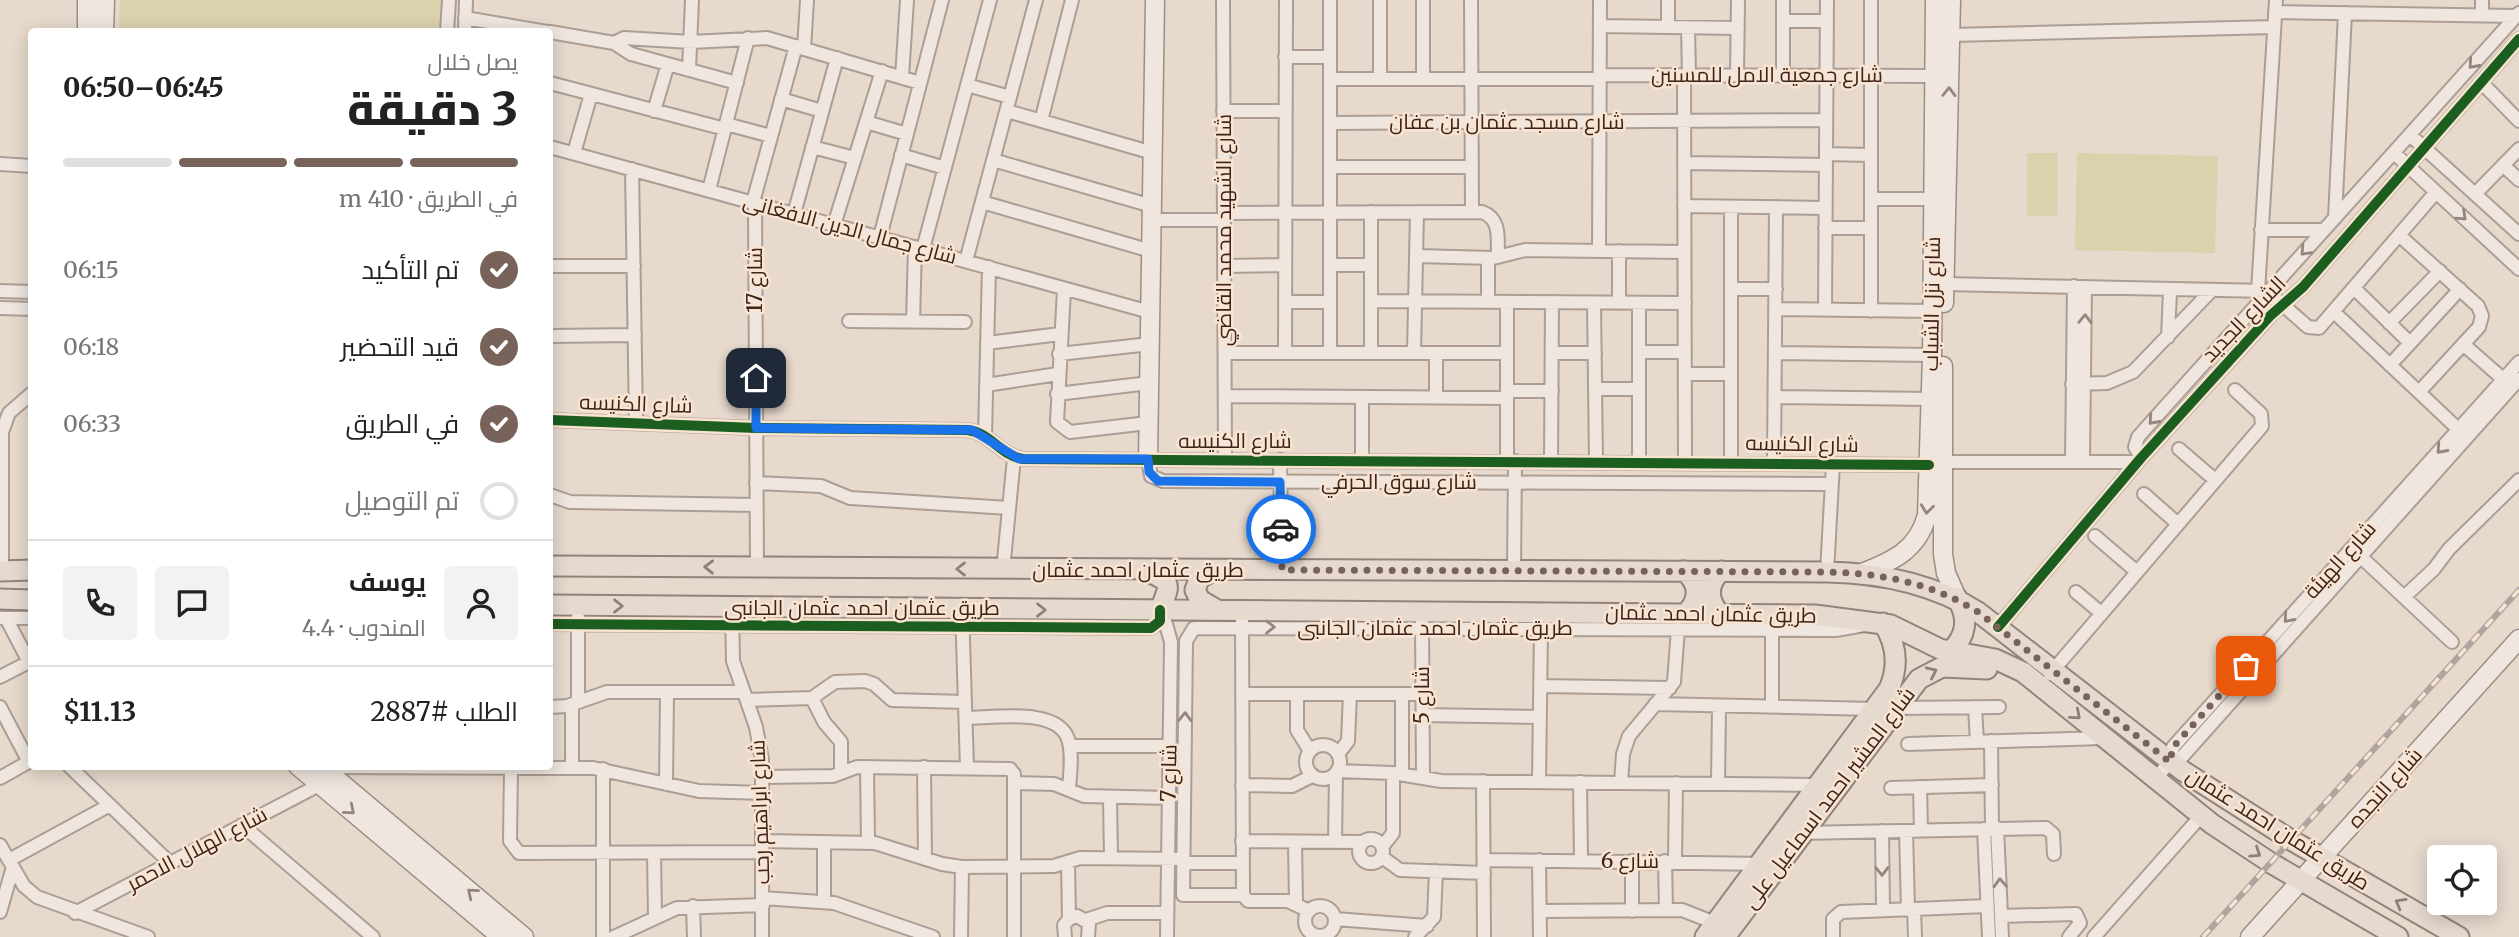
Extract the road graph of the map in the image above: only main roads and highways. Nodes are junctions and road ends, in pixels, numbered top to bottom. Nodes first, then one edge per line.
1 (553, 566) edge
2 (28, 570) edge
3 (1144, 570) junction
4 (1214, 570) junction
5 (1, 571) edge
6 (1684, 571) junction
7 (1721, 571) junction
8 (1956, 598) junction
9 (28, 602) edge
10 (553, 607) edge
11 (1161, 610) junction
12 (1217, 610) junction
13 (2, 612) edge
14 (1720, 614) junction
15 (1682, 621) junction
16 (1880, 622) junction
17 (1950, 652) junction
18 (2024, 672) junction
19 (2047, 678) junction
20 (2177, 766) junction
21 (2207, 820) junction
22 (1767, 865) junction
23 (1715, 932) edge
24 (2398, 937) edge
25 (2459, 937) edge

3 -> 1 main road, طريق عثمان احمد عثمان
2 - 5 main road
3 - 4 main road, طريق عثمان احمد عثمان
3 - 11 main road
4 - 6 main road, طريق عثمان احمد عثمان
4 - 12 main road
6 - 7 main road, طريق عثمان احمد عثمان
6 - 15 main road
7 - 8 main road, طريق عثمان احمد عثمان
7 - 14 main road
8 - 17 main road
8 - 19 main road, طريق عثمان احمد عثمان
9 - 13 main road
10 -> 11 main road, طريق عثمان احمد عثمان
11 - 12 main road, طريق عثمان احمد عثمان
12 -> 15 main road, طريق عثمان احمد عثمان
14 - 15 main road, طريق عثمان احمد عثمان
14 - 16 main road, طريق عثمان احمد عثمان
16 - 17 main road, طريق عثمان احمد عثمان
16 - 22 main road, شارع المشير احمد اسماعيل على
17 - 18 main road, طريق عثمان احمد عثمان
18 - 19 main road, طريق عثمان احمد عثمان
22 -> 18 main road, شارع المشير احمد اسماعيل على
19 - 20 main road, طريق عثمان احمد عثمان
19 -> 21 main road, طريق عثمان احمد عثمان
20 - 21 main road
25 -> 20 main road, طريق عثمان احمد عثمان
21 -> 24 main road, طريق عثمان احمد عثمان
22 - 23 main road, شارع المشير احمد اسماعيل على

